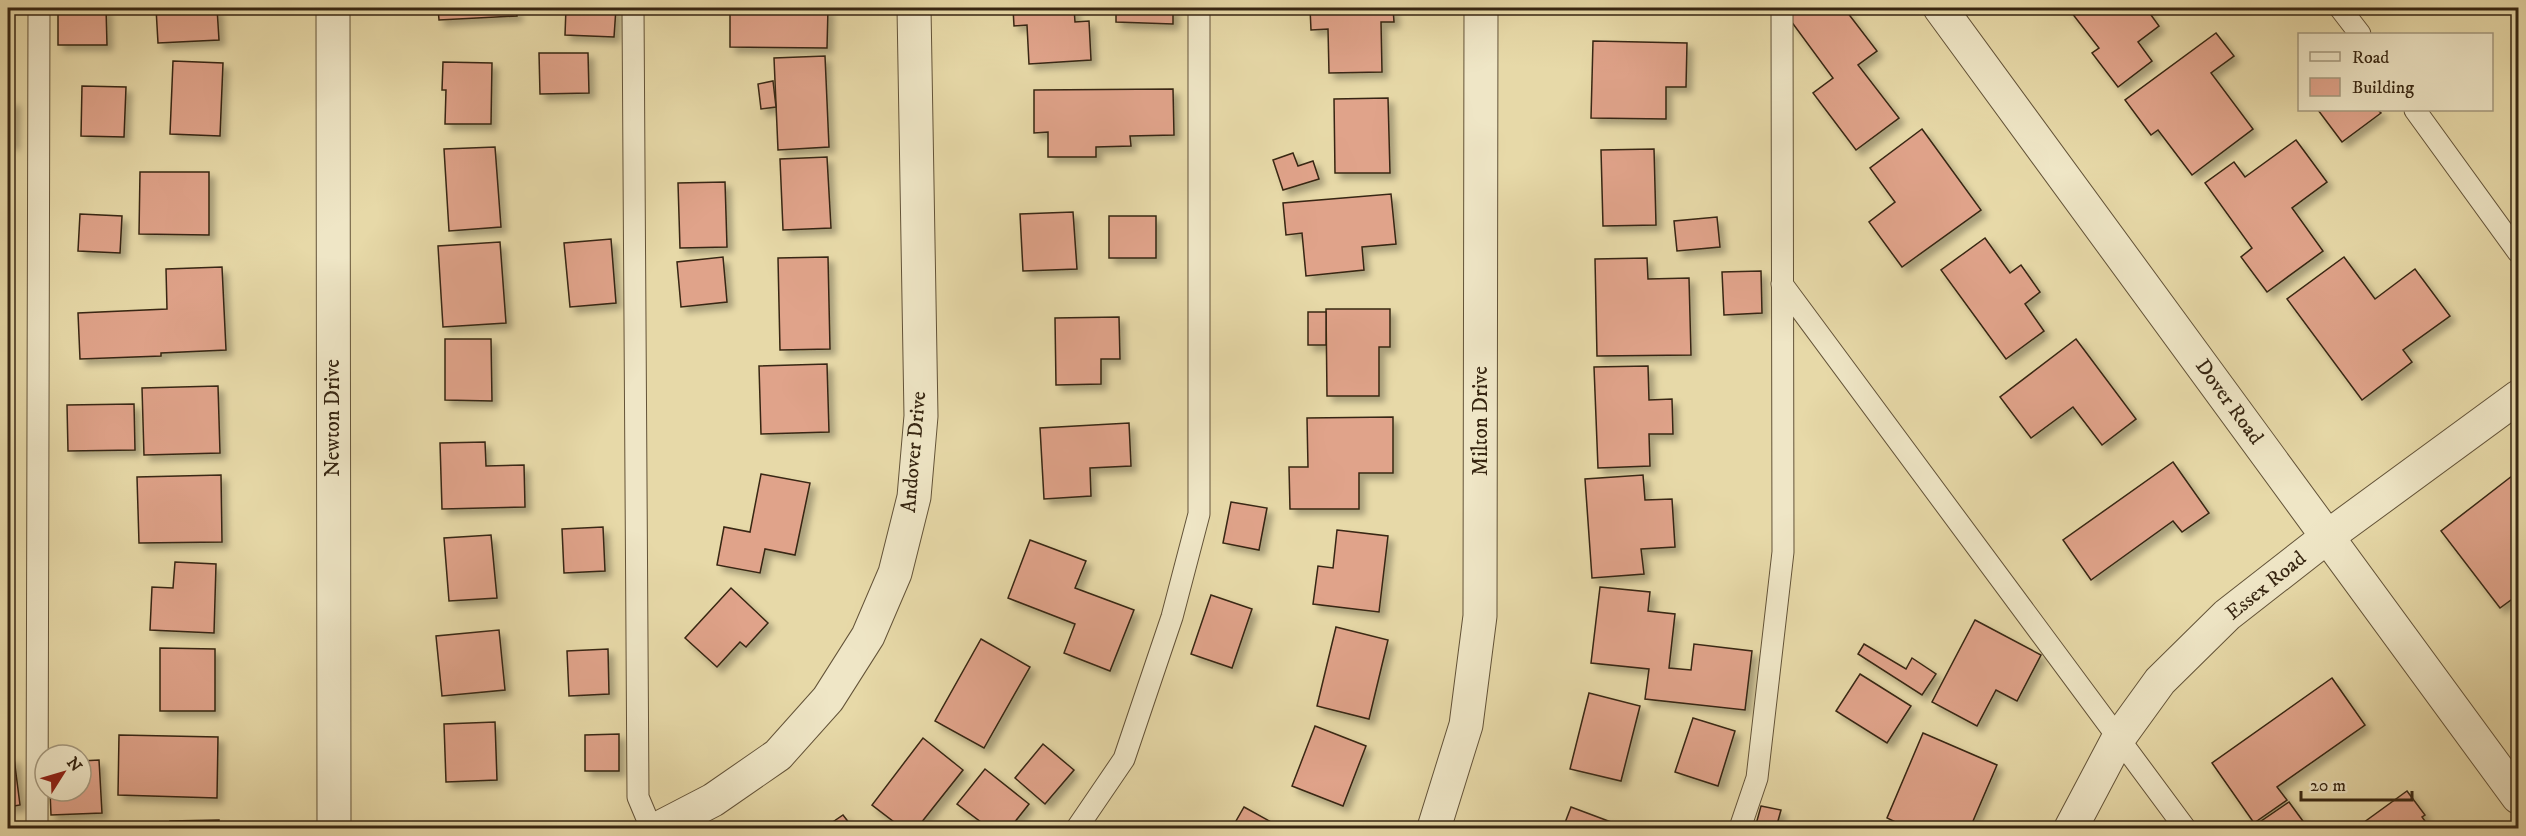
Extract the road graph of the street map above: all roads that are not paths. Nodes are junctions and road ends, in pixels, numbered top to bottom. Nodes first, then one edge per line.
1 (39, 8) edge
2 (333, 8) edge
3 (633, 8) edge
4 (914, 8) edge
5 (1199, 8) edge
6 (1481, 8) edge
7 (1782, 8) edge
8 (1940, 8) edge
9 (2340, 8) edge
10 (2359, 33) edge
11 (2416, 111) edge
12 (2518, 252) edge
13 (1782, 284) junction
14 (2518, 397) edge
15 (2327, 537) junction
16 (2118, 740) junction
17 (2518, 797) edge
18 (37, 828) edge
19 (333, 828) edge
20 (651, 828) edge
21 (659, 828) edge
22 (1077, 828) edge
23 (1434, 828) edge
24 (1740, 828) edge
25 (2071, 828) edge
26 (2185, 828) edge

1 - 18 lane
2 - 19 street, Newton Drive
3 - 20 lane
4 - 21 street, Andover Drive
5 - 22 lane
6 - 23 street, Milton Drive
7 - 13 lane
8 - 15 street, Dover Road
9 - 10 lane
11 - 12 lane
13 - 16 lane
13 - 24 lane
14 - 15 street, Essex Road
15 - 16 street, Essex Road
15 - 17 street, Dover Road
16 - 25 street, Essex Road
16 - 26 lane

